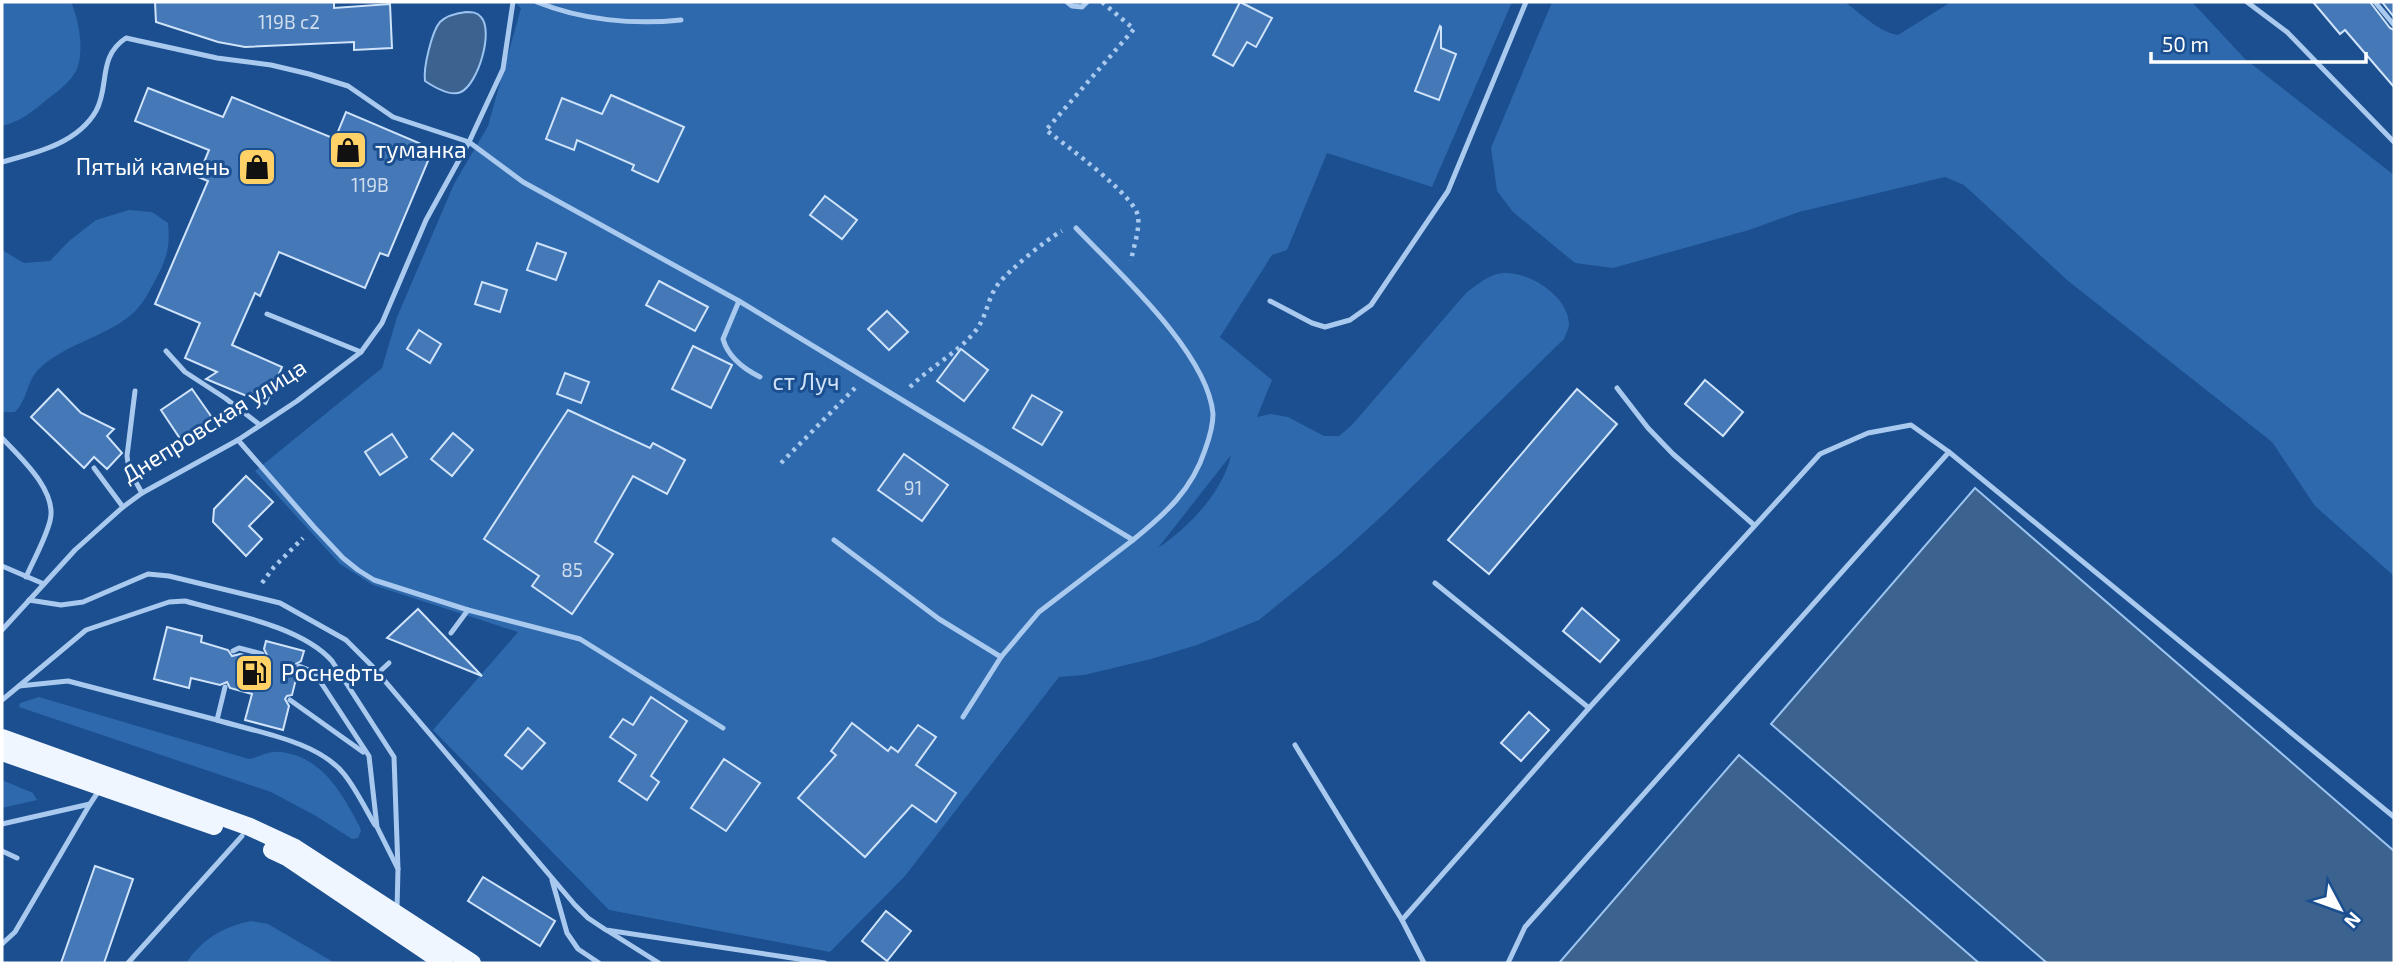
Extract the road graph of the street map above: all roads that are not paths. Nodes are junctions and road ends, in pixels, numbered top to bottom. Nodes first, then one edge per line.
1 (513, 2) edge
2 (537, 2) edge
3 (1067, 2) edge
4 (1087, 2) edge
5 (1526, 2) edge
6 (2247, 2) edge
7 (2375, 2) edge
8 (681, 20) dead end
9 (2394, 25) edge
10 (469, 142) junction
11 (2394, 142) edge
12 (2, 162) edge
13 (1076, 228) road end
14 (739, 301) junction
15 (1270, 301) dead end
16 (267, 314) dead end
17 (166, 351) dead end
18 (361, 352) junction
19 (760, 377) dead end
20 (1617, 388) dead end
21 (135, 391) dead end
22 (260, 425) junction
23 (2, 438) edge
24 (238, 440) junction
25 (1949, 453) junction
26 (94, 468) dead end
27 (142, 493) junction
28 (123, 507) junction
29 (1754, 525) junction
30 (834, 540) dead end
31 (1133, 540) junction
32 (2, 566) edge
33 (26, 577) junction
34 (1435, 583) dead end
35 (44, 584) junction
36 (29, 600) junction
37 (468, 610) junction
38 (2, 630) edge
39 (451, 633) dead end
40 (233, 651) dead end
41 (262, 654) dead end
42 (1001, 657) junction
43 (389, 663) dead end
44 (299, 666) dead end
45 (377, 674) junction
46 (19, 686) junction
47 (225, 687) dead end
48 (290, 700) dead end
49 (2, 701) edge
50 (1589, 708) junction
51 (963, 717) dead end
52 (217, 720) junction
53 (723, 728) dead end
54 (2, 738) edge
55 (1295, 745) dead end
56 (2, 752) edge
57 (369, 756) junction
58 (101, 787) junction
59 (90, 804) junction
60 (2394, 817) edge
61 (2, 824) edge
62 (377, 827) junction
63 (242, 836) junction
64 (2, 851) edge
65 (17, 858) dead end
66 (398, 869) junction
67 (551, 877) junction
68 (397, 914) junction
69 (1402, 920) junction
70 (606, 930) junction
71 (2, 943) edge
72 (128, 963) edge
73 (444, 963) edge
74 (472, 963) edge
75 (598, 963) edge
76 (659, 963) edge
77 (825, 963) edge
78 (1424, 963) edge
79 (1508, 963) edge

1 - 10 lane, Днепровская улица
2 - 8 lane
3 - 4 lane
5 - 15 lane
6 - 11 lane
7 - 9 lane
10 - 12 lane
10 - 14 lane
10 - 18 lane, Днепровская улица
13 - 31 lane
14 - 19 lane
14 - 31 lane
16 - 18 lane
17 - 22 lane
18 - 22 lane, Днепровская улица
20 - 29 lane
21 - 27 lane
22 - 24 lane, Днепровская улица
23 - 33 lane
24 - 27 lane, Днепровская улица
24 - 37 lane
25 - 29 lane
25 - 60 lane
25 - 79 lane
26 - 28 lane
27 - 28 lane, Днепровская улица
28 - 35 lane, Днепровская улица
29 - 50 lane
30 - 42 lane
31 - 42 lane
32 - 33 lane
33 - 35 lane
34 - 50 lane
35 - 36 lane, Днепровская улица
36 - 38 lane, Днепровская улица
36 - 45 lane
37 - 39 lane
37 - 53 lane
40 - 41 lane
42 - 51 lane
43 - 45 lane
44 - 57 lane
45 - 67 lane
46 - 49 lane
46 - 52 lane
46 - 66 lane
47 - 52 lane
48 - 57 lane
50 - 69 lane
52 - 62 lane
54 - 68 main road
55 - 69 lane
56 - 58 main road
57 - 62 lane
58 - 59 lane
58 - 63 main road
59 - 61 lane
59 - 71 lane
62 - 66 lane
63 - 72 lane
63 - 73 main road
64 - 65 lane
66 - 68 lane
67 - 70 lane
67 - 75 lane
68 - 74 main road
69 - 78 lane
70 - 76 lane
70 - 77 lane

